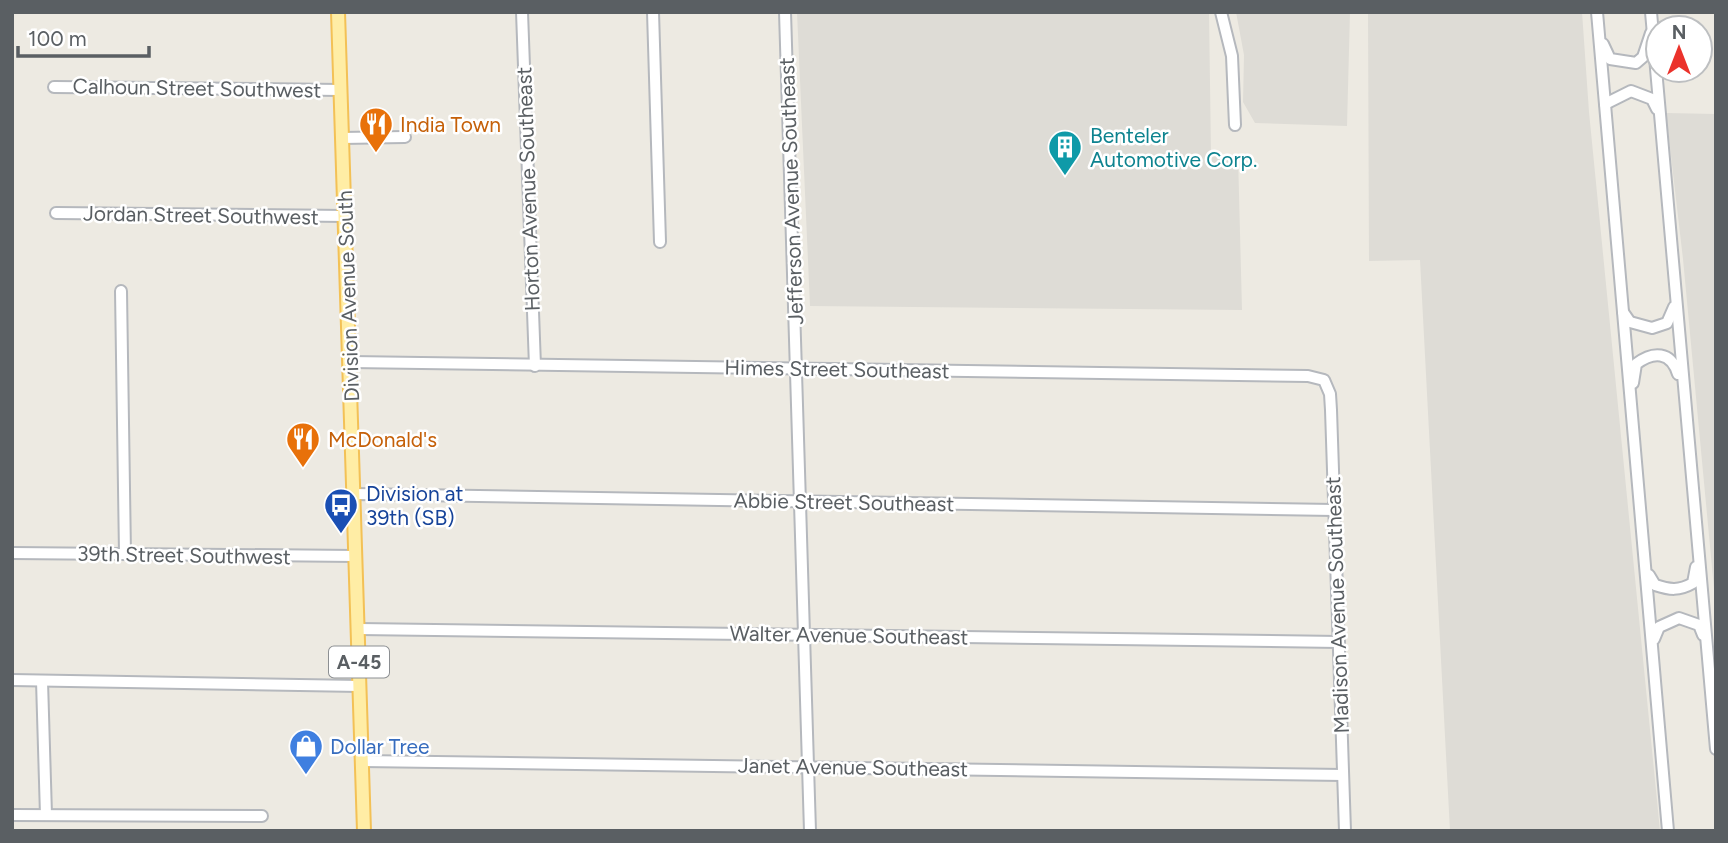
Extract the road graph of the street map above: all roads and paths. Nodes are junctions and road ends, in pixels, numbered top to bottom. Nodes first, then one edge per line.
1 (338, 12) edge
2 (522, 12) edge
3 (653, 12) edge
4 (785, 12) edge
5 (1221, 12) edge
6 (1597, 12) edge
7 (1599, 35) junction
8 (1644, 54) edge
9 (1658, 84) edge
10 (54, 87) dead end
11 (341, 90) junction
12 (1605, 104) junction
13 (1660, 114) junction
14 (1236, 125) dead end
15 (405, 137) dead end
16 (342, 138) junction
17 (56, 213) dead end
18 (346, 216) junction
19 (660, 242) dead end
20 (121, 291) dead end
21 (1675, 305) junction
22 (1622, 310) junction
23 (351, 362) junction
24 (535, 366) junction
25 (797, 368) junction
26 (1324, 380) joint
27 (1684, 393) junction
28 (1630, 398) junction
29 (354, 494) junction
30 (801, 500) junction
31 (1334, 510) junction
32 (12, 553) edge
33 (125, 554) junction
34 (356, 556) junction
35 (1698, 556) junction
36 (1646, 570) junction
37 (359, 629) junction
38 (806, 634) junction
39 (1706, 641) junction
40 (1339, 642) junction
41 (1653, 642) junction
42 (12, 680) edge
43 (42, 681) junction
44 (360, 686) junction
45 (1716, 749) edge
46 (362, 761) junction
47 (808, 766) junction
48 (1343, 775) junction
49 (12, 815) edge
50 (46, 815) junction
51 (262, 816) dead end
52 (364, 831) edge
53 (810, 831) edge
54 (1345, 831) edge
55 (1670, 831) edge

1 - 11 main road, Division Avenue South / A-45
2 - 24 street, Horton Avenue Southeast
3 - 19 street
4 - 25 street, Jefferson Avenue Southeast
5 - 14 street
6 - 7 street
7 - 8 street
7 - 12 street
9 - 13 street
10 - 11 street, Calhoun Street Southwest
11 - 16 main road, Division Avenue South / A-45
12 - 13 street
12 - 22 street
13 - 21 street
15 - 16 street
16 - 18 main road, Division Avenue South / A-45
17 - 18 street, Jordan Street Southwest
18 - 23 main road, Division Avenue South / A-45
20 - 33 street
21 - 22 street
21 - 27 street
22 - 28 street
23 - 24 street, Himes Street Southeast
23 - 29 main road, Division Avenue South / A-45
24 - 25 street, Himes Street Southeast
25 - 26 street, Himes Street Southeast
25 - 30 street, Jefferson Avenue Southeast
26 - 31 street, Madison Avenue Southeast
27 - 28 street
27 - 35 street
28 - 36 street
29 - 30 street, Abbie Street Southeast
29 - 34 main road, Division Avenue South / A-45
30 - 31 street, Abbie Street Southeast
30 - 38 street, Jefferson Avenue Southeast
31 - 40 street, Madison Avenue Southeast
32 - 33 street, 39th Street Southwest
33 - 34 street, 39th Street Southwest
34 - 37 main road, Division Avenue South / A-45
35 - 36 street
35 - 39 street
36 - 41 street
37 - 38 street, Walter Avenue Southeast
37 - 44 main road, Division Avenue South / A-45
38 - 40 street, Walter Avenue Southeast
38 - 47 street, Jefferson Avenue Southeast
39 - 41 street
39 - 45 street
40 - 48 street, Madison Avenue Southeast
41 - 55 street
42 - 43 street
43 - 44 street
43 - 50 street
44 - 46 main road, Division Avenue South / A-45
46 - 47 street, Janet Avenue Southeast
46 - 52 main road, Division Avenue South / A-45
47 - 48 street, Janet Avenue Southeast
47 - 53 street, Jefferson Avenue Southeast
48 - 54 street, Madison Avenue Southeast
49 - 50 street
50 - 51 street

